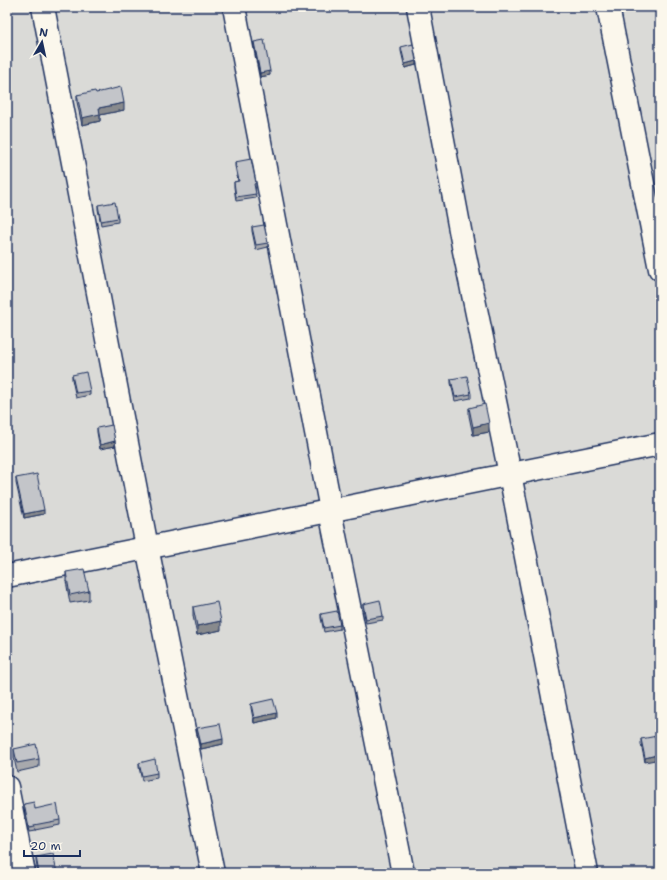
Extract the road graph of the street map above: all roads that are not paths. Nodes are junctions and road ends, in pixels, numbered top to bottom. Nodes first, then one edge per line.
1 (43, 7) edge
2 (234, 7) edge
3 (418, 7) edge
4 (608, 7) edge
5 (660, 268) edge
6 (660, 444) edge
7 (510, 474) junction
8 (332, 510) junction
9 (147, 547) junction
10 (7, 576) edge
11 (7, 787) edge
12 (24, 873) edge
13 (213, 873) edge
14 (403, 873) edge
15 (586, 873) edge

1 - 9 lane
2 - 8 lane
3 - 7 lane
4 - 5 lane
6 - 7 lane
7 - 8 lane
7 - 15 lane
8 - 9 lane
8 - 14 lane
9 - 10 lane
9 - 13 lane
11 - 12 lane

